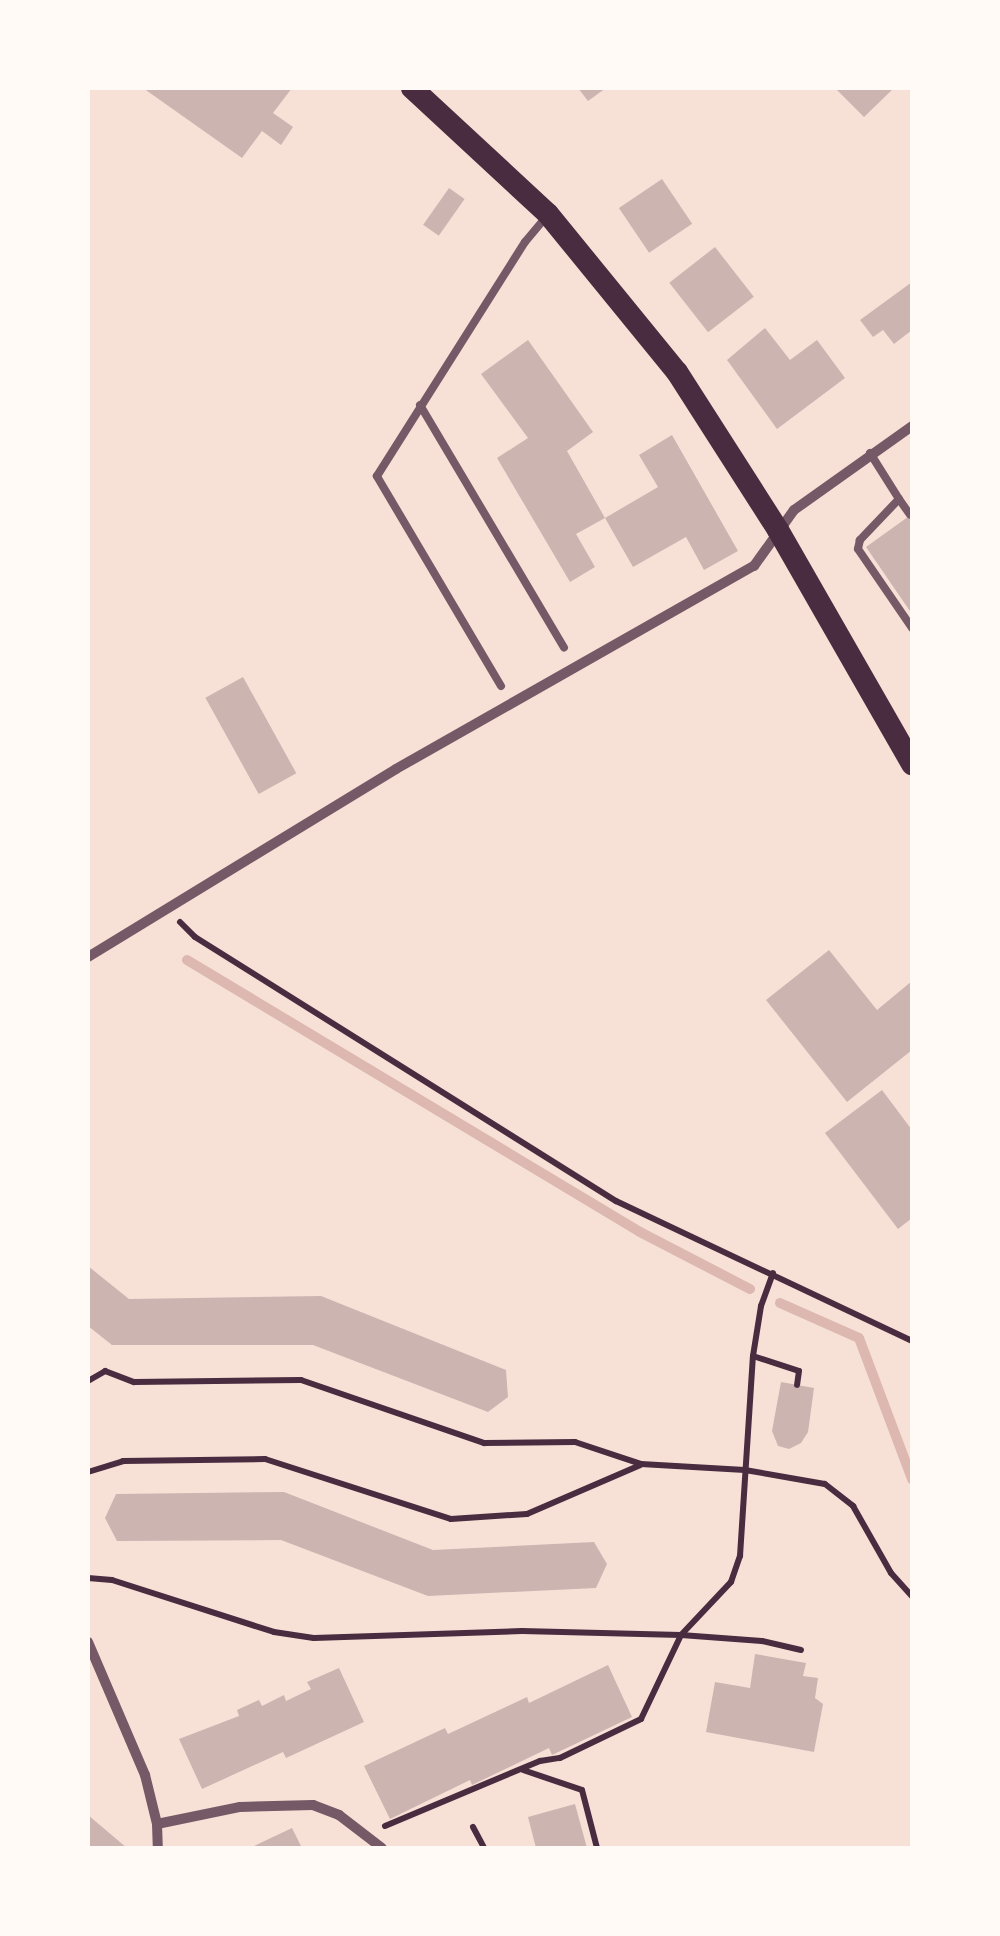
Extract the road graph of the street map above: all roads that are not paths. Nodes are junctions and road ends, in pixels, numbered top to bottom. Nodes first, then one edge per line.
1 (412, 88) edge
2 (548, 214) junction
3 (420, 405) junction
4 (912, 426) edge
5 (870, 453) junction
6 (899, 499) junction
7 (910, 516) edge
8 (778, 530) junction
9 (912, 628) edge
10 (564, 648) dead end
11 (501, 686) dead end
12 (912, 764) edge
13 (88, 957) edge
14 (88, 1642) edge
15 (158, 1824) junction
16 (158, 1848) edge
17 (382, 1848) edge

1 - 2 main road
2 - 3 lane
2 - 8 main road
3 - 10 lane
3 - 11 lane
4 - 5 street
5 - 6 lane
5 - 8 street
6 - 7 lane
6 - 9 lane
8 - 12 main road
8 - 13 street
14 - 15 street
15 - 16 street
15 - 17 street

